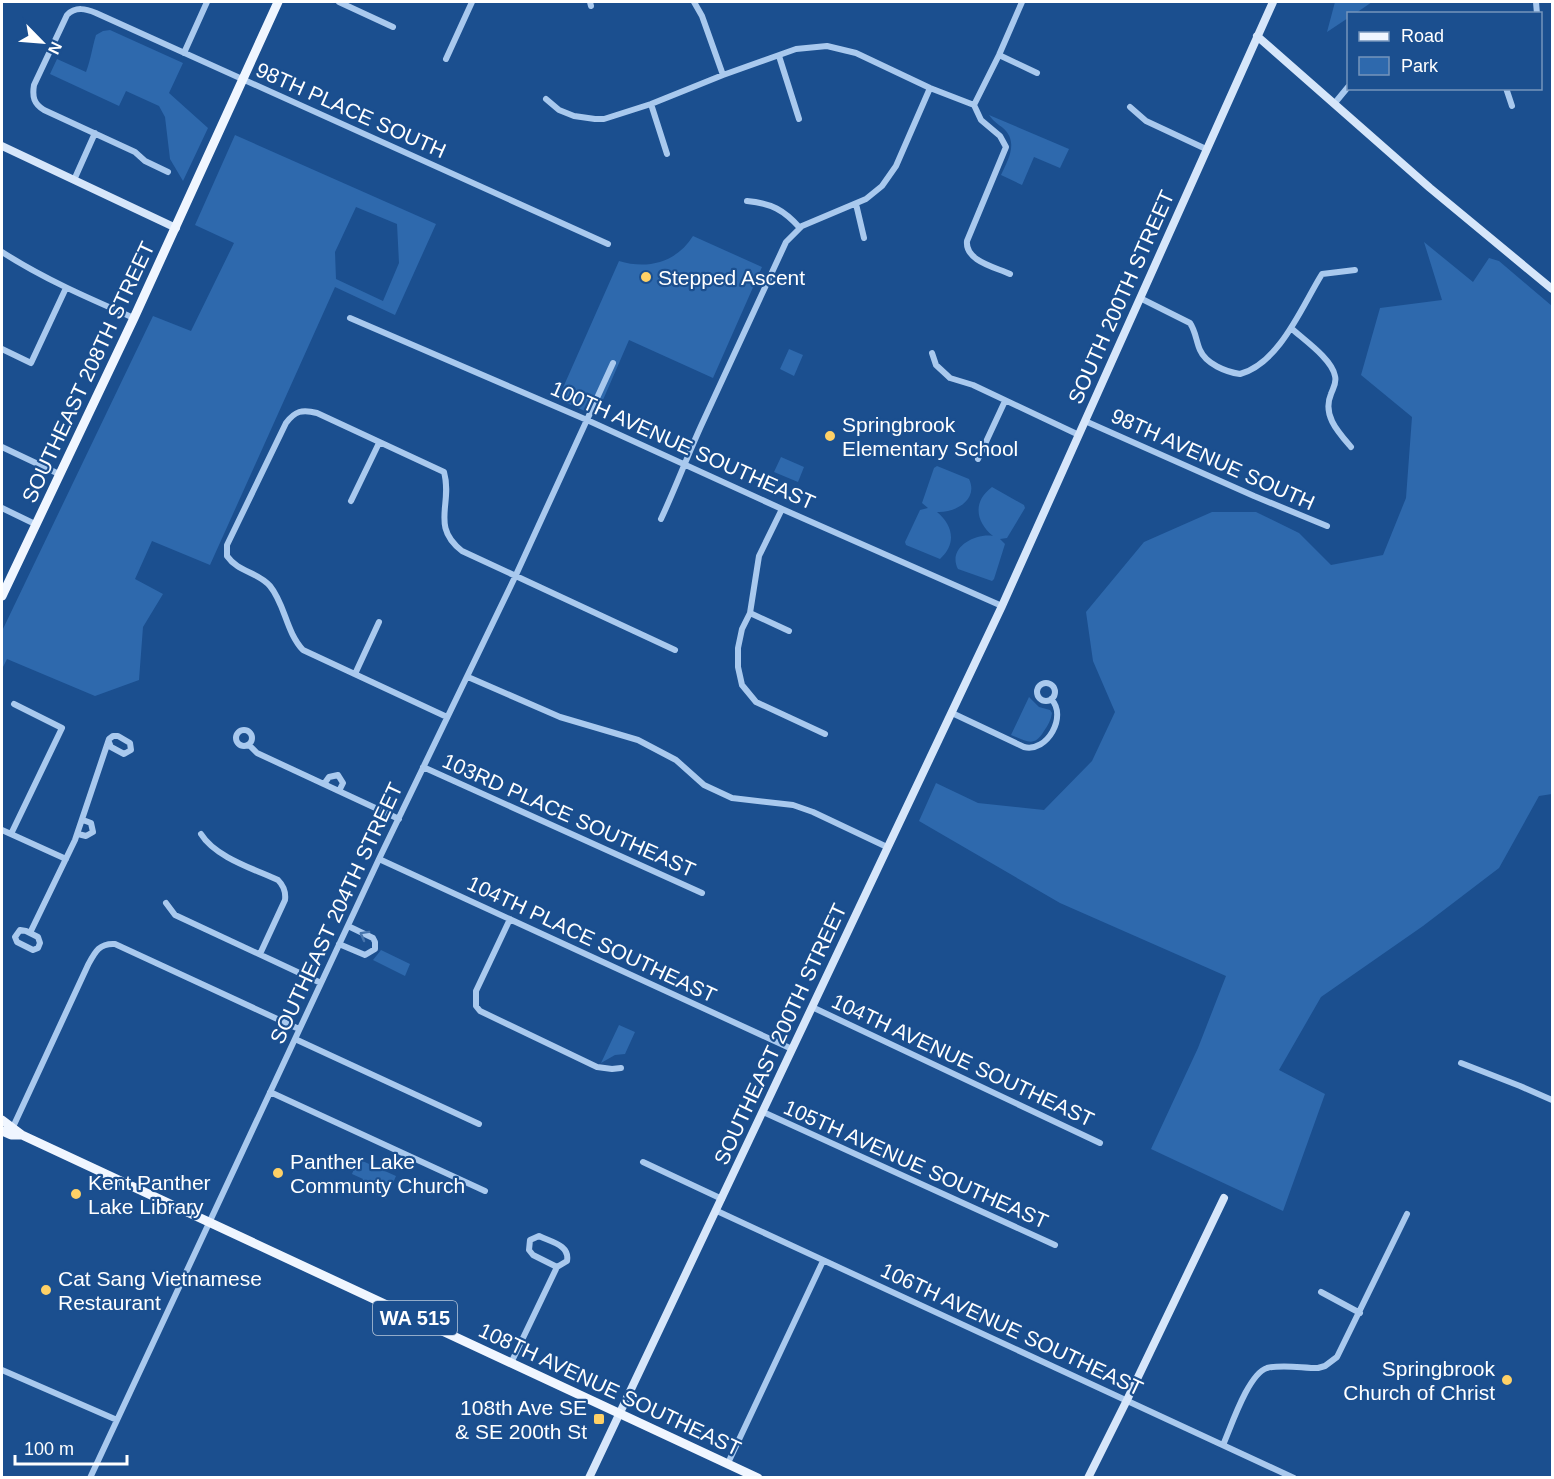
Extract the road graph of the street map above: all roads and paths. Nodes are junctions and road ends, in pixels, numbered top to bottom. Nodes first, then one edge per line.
1 (207, 2) edge
2 (278, 2) edge
3 (339, 2) edge
4 (471, 2) edge
5 (694, 2) edge
6 (1022, 2) edge
7 (1273, 2) edge
8 (393, 27) dead end
9 (1257, 36) junction
10 (184, 53) junction
11 (999, 55) junction
12 (779, 56) junction
13 (447, 60) dead end
14 (1037, 73) dead end
15 (723, 75) junction
16 (244, 80) junction
17 (930, 88) junction
18 (1347, 88) edge
19 (1507, 90) edge
20 (546, 99) dead end
21 (651, 104) junction
22 (1334, 104) junction
23 (974, 105) junction
24 (1512, 106) dead end
25 (1131, 107) dead end
26 (799, 118) dead end
27 (96, 134) junction
28 (2, 146) edge
29 (1206, 149) junction
30 (667, 154) dead end
31 (168, 172) dead end
32 (74, 180) junction
33 (747, 201) dead end
34 (856, 204) junction
35 (176, 228) junction
36 (800, 228) junction
37 (864, 238) dead end
38 (608, 244) dead end
39 (2, 252) edge
40 (1355, 270) dead end
41 (1010, 274) dead end
42 (66, 288) junction
43 (1552, 288) edge
44 (1140, 298) junction
45 (134, 318) junction
46 (350, 318) dead end
47 (1292, 328) junction
48 (2, 349) edge
49 (932, 353) dead end
50 (613, 363) dead end
51 (1005, 401) junction
52 (587, 420) junction
53 (1085, 421) junction
54 (1079, 435) junction
55 (379, 443) junction
56 (2, 447) edge
57 (1351, 447) dead end
58 (978, 459) dead end
59 (684, 464) junction
60 (59, 474) junction
61 (351, 501) dead end
62 (2, 508) edge
63 (782, 509) junction
64 (660, 519) dead end
65 (35, 524) junction
66 (1327, 526) dead end
67 (515, 577) junction
68 (2, 596) edge
69 (1002, 606) junction
70 (750, 613) junction
71 (380, 622) dead end
72 (789, 631) dead end
73 (675, 650) dead end
74 (356, 674) junction
75 (468, 677) junction
76 (1051, 699) dead end
77 (14, 704) dead end
78 (952, 713) junction
79 (447, 717) junction
80 (825, 734) dead end
81 (109, 742) dead end
82 (249, 745) dead end
83 (423, 766) junction
84 (324, 784) junction
85 (339, 791) junction
86 (399, 819) junction
87 (83, 820) junction
88 (2, 830) edge
89 (11, 834) junction
90 (78, 834) junction
91 (201, 834) dead end
92 (887, 847) junction
93 (66, 859) junction
94 (379, 859) junction
95 (702, 893) dead end
96 (166, 903) dead end
97 (510, 919) junction
98 (348, 926) junction
99 (30, 933) dead end
100 (339, 944) junction
101 (260, 954) junction
102 (321, 983) junction
103 (812, 1007) junction
104 (299, 1029) junction
105 (295, 1039) junction
106 (792, 1049) junction
107 (1461, 1063) dead end
108 (621, 1068) dead end
109 (270, 1092) junction
110 (1552, 1100) edge
111 (763, 1112) junction
112 (2, 1120) edge
113 (479, 1124) dead end
114 (13, 1127) junction
115 (2, 1131) edge
116 (22, 1135) junction
117 (1100, 1143) dead end
118 (643, 1162) dead end
119 (485, 1191) dead end
120 (1224, 1198) dead end
121 (722, 1199) junction
122 (717, 1211) junction
123 (1407, 1214) dead end
124 (209, 1221) junction
125 (1055, 1245) dead end
126 (823, 1260) junction
127 (557, 1267) junction
128 (1322, 1292) dead end
129 (1360, 1313) junction
130 (511, 1363) junction
131 (2, 1370) edge
132 (1127, 1400) junction
133 (620, 1414) junction
134 (117, 1420) junction
135 (1223, 1444) junction
136 (728, 1464) junction
137 (90, 1478) edge
138 (589, 1478) edge
139 (758, 1478) edge
140 (1088, 1478) edge
141 (1294, 1478) edge

1 - 10 street
2 - 16 main road, SOUTHEAST 208TH STREET
3 - 8 street
4 - 13 street
5 - 15 street
6 - 11 street
7 - 9 street, SOUTH 200TH STREET
9 - 22 street
9 - 29 street, SOUTH 200TH STREET
10 - 16 street, 98TH PLACE SOUTH
10 - 27 street, 98TH PLACE SOUTH
11 - 14 street
11 - 23 street
12 - 15 street
12 - 17 street
12 - 26 street
15 - 21 street
16 - 35 main road, SOUTHEAST 208TH STREET
16 - 38 street, 98TH PLACE SOUTH
17 - 23 street
17 - 34 street
18 - 22 street
19 - 24 street
20 - 21 street
21 - 30 street
22 - 43 street
23 - 41 street
25 - 29 street
27 - 31 street
27 - 32 street
28 - 32 street
29 - 44 street, SOUTH 200TH STREET
32 - 35 street
33 - 36 street
34 - 36 street
34 - 37 street
35 - 45 main road, SOUTHEAST 208TH STREET
36 - 59 street
39 - 42 street
40 - 47 street
42 - 45 street
42 - 48 street
44 - 47 street
44 - 53 street, SOUTH 200TH STREET
45 - 60 main road, SOUTHEAST 208TH STREET
46 - 52 street, 100TH AVENUE SOUTHEAST
47 - 57 street
49 - 51 street, 98TH AVENUE SOUTH
50 - 52 street, SOUTHEAST 204TH STREET
51 - 54 street, 98TH AVENUE SOUTH
51 - 58 street
52 - 59 street, 100TH AVENUE SOUTHEAST
52 - 67 street, SOUTHEAST 204TH STREET
53 - 54 street, SOUTH 200TH STREET
53 - 66 street, 98TH AVENUE SOUTH
54 - 69 street, SOUTH 200TH STREET
55 - 61 street
55 - 67 street
55 - 74 street
56 - 60 street
59 - 63 street, 100TH AVENUE SOUTHEAST
59 - 64 street
60 - 65 main road, SOUTHEAST 208TH STREET
62 - 65 street
63 - 69 street, 100TH AVENUE SOUTHEAST
63 - 70 street
65 - 68 main road, SOUTHEAST 208TH STREET
67 - 73 street
67 - 75 street, SOUTHEAST 204TH STREET
69 - 78 street, SOUTHEAST 200TH STREET
70 - 72 street
70 - 80 street
71 - 74 street
74 - 79 street
75 - 79 street, SOUTHEAST 204TH STREET
75 - 92 street
76 - 78 street
77 - 89 street
78 - 92 street, SOUTHEAST 200TH STREET
79 - 83 street, SOUTHEAST 204TH STREET
81 - 87 street
82 - 84 street
83 - 86 street, SOUTHEAST 204TH STREET
83 - 95 street, 103RD PLACE SOUTHEAST
84 - 85 street
84 - 85 street
85 - 86 street
86 - 94 street, SOUTHEAST 204TH STREET
87 - 90 street
87 - 90 street
88 - 89 street
89 - 93 street
90 - 93 street
91 - 101 street
92 - 103 street, SOUTHEAST 200TH STREET
93 - 99 street
94 - 97 street, 104TH PLACE SOUTHEAST
94 - 98 street, SOUTHEAST 204TH STREET
96 - 101 street
97 - 106 street, 104TH PLACE SOUTHEAST
97 - 108 street
98 - 100 street, SOUTHEAST 204TH STREET
100 -> 98 street
100 - 102 street, SOUTHEAST 204TH STREET
101 - 102 street
102 - 104 street, SOUTHEAST 204TH STREET
103 - 106 street, SOUTHEAST 200TH STREET
103 - 117 street, 104TH AVENUE SOUTHEAST
104 - 105 street, SOUTHEAST 204TH STREET
104 - 114 street
105 - 109 street, SOUTHEAST 204TH STREET
105 - 113 street
106 - 111 street, SOUTHEAST 200TH STREET
107 - 110 street
109 - 119 street
109 - 124 street, SOUTHEAST 204TH STREET
111 - 121 street, SOUTHEAST 200TH STREET
111 - 125 street, 105TH AVENUE SOUTHEAST
112 - 114 main road, 108TH AVENUE SOUTHEAST / WA 515
114 - 116 main road, 108TH AVENUE SOUTHEAST / WA 515
115 - 116 main road, 108TH AVENUE SOUTHEAST / WA 515
116 - 124 main road, 108TH AVENUE SOUTHEAST / WA 515
118 - 121 street
120 - 132 street
121 - 122 street, SOUTHEAST 200TH STREET
122 - 126 street, 106TH AVENUE SOUTHEAST
122 - 133 street, SOUTHEAST 200TH STREET
123 - 129 street
124 - 130 main road, 108TH AVENUE SOUTHEAST / WA 515
124 - 134 street, SOUTHEAST 204TH STREET
126 - 132 street, 106TH AVENUE SOUTHEAST
126 - 136 street
127 - 127 street
127 - 130 street
128 - 129 street
129 - 135 street
130 - 133 main road, 108TH AVENUE SOUTHEAST / WA 515
131 - 134 street
132 - 135 street, 106TH AVENUE SOUTHEAST
132 - 140 street
133 - 136 main road, 108TH AVENUE SOUTHEAST / WA 515
133 - 138 street, SOUTHEAST 200TH STREET
134 - 137 street, SOUTHEAST 204TH STREET
135 - 141 street, 106TH AVENUE SOUTHEAST
136 - 139 main road, 108TH AVENUE SOUTHEAST / WA 515

